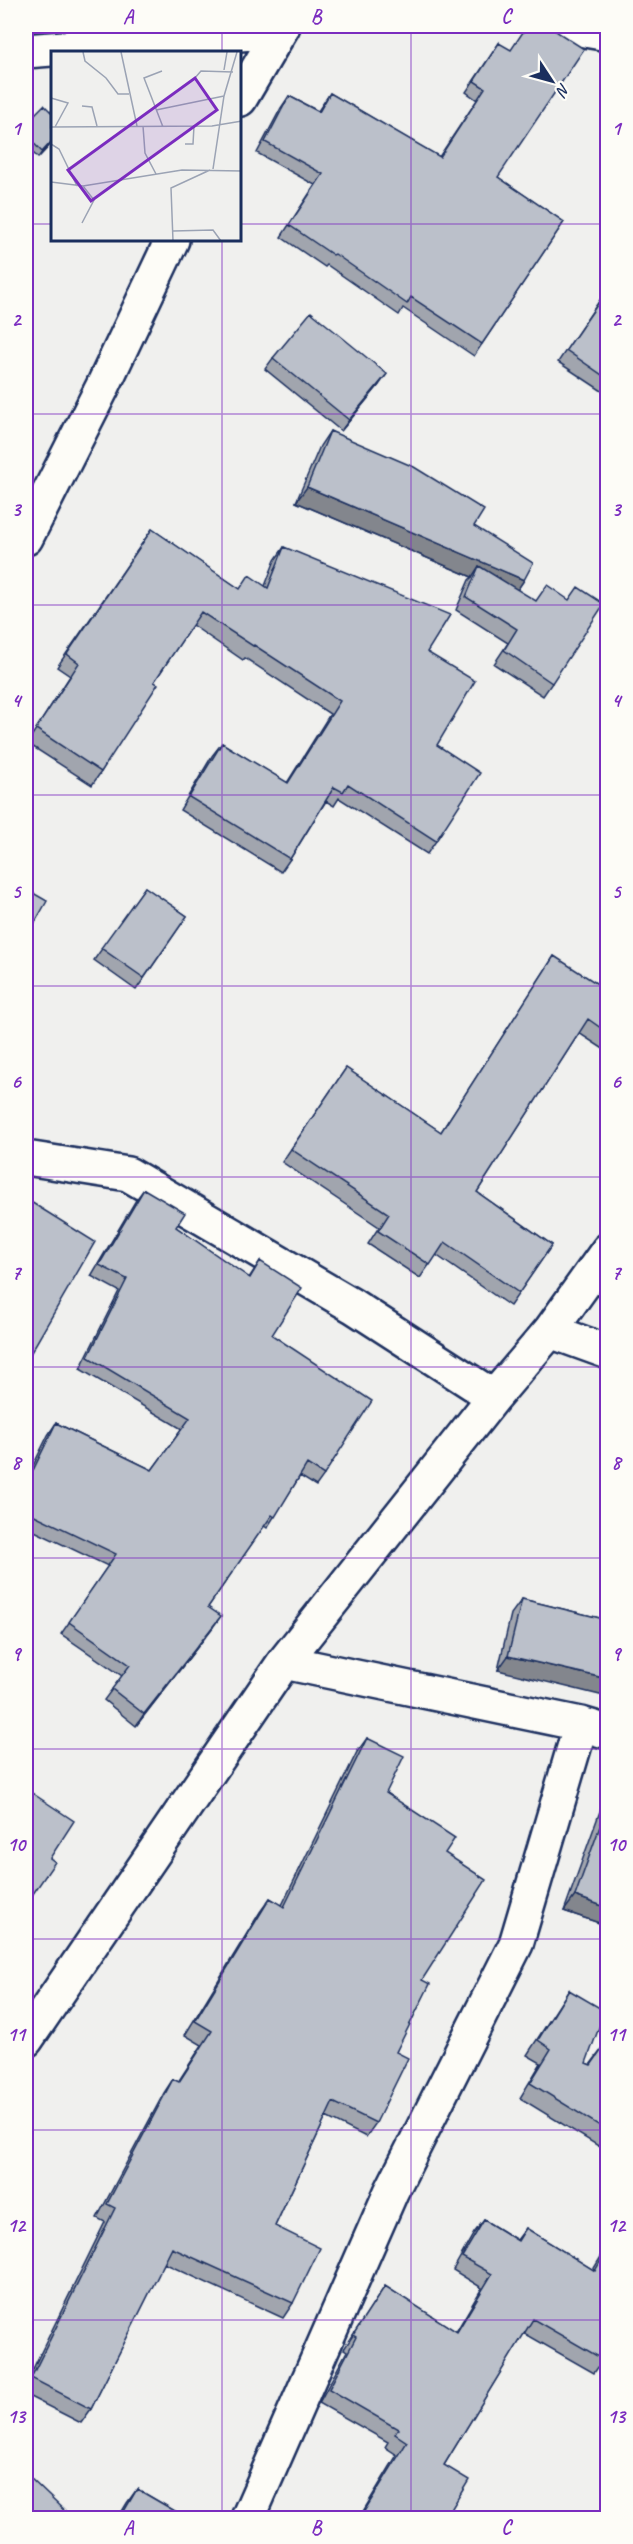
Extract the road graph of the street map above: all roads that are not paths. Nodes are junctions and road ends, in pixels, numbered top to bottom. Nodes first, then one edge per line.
1 (562, 26) edge
2 (280, 28) edge
3 (608, 34) edge
4 (26, 51) edge
5 (242, 95) edge
6 (171, 242) edge
7 (26, 538) edge
8 (26, 1158) edge
9 (608, 1250) edge
10 (550, 1331) junction
11 (608, 1352) edge
12 (494, 1397) junction
13 (284, 1662) junction
14 (594, 1728) edge
15 (26, 2040) edge
16 (248, 2518) edge

1 - 3 street
2 - 4 street
2 - 5 street
6 - 7 street
8 - 12 street
9 - 10 street
10 - 11 street
10 - 12 street
12 - 13 street
13 - 14 street
13 - 15 street
14 - 16 street

